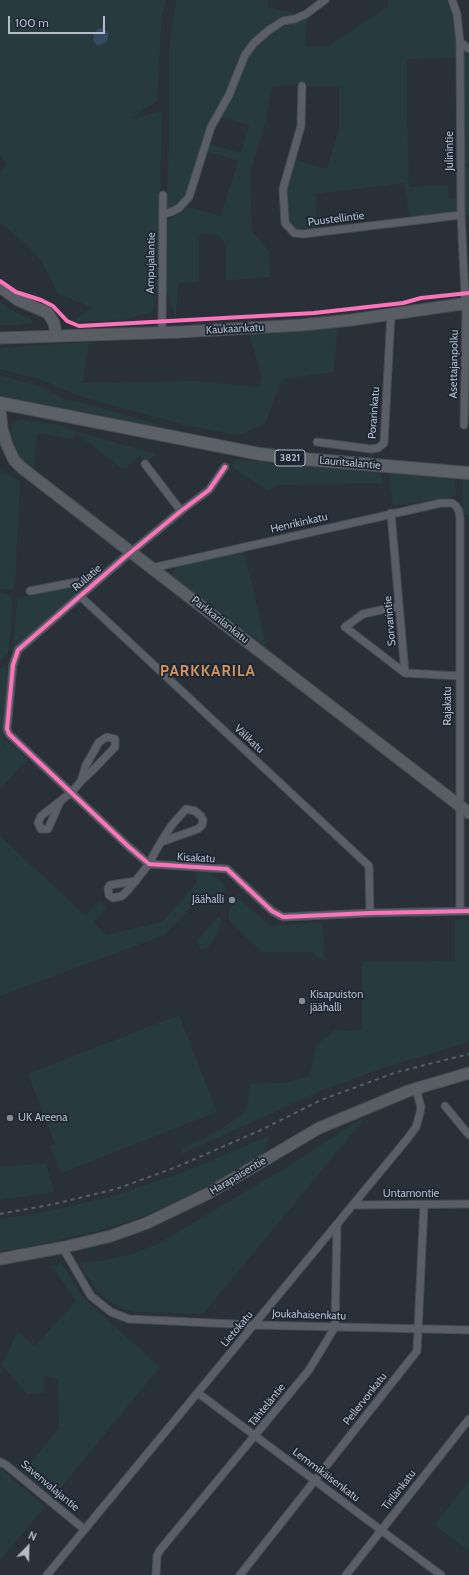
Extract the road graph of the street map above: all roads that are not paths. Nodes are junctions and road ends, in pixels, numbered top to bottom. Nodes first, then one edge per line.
1 (325, 0) edge
2 (452, 0) edge
3 (460, 42) junction
4 (469, 50) edge
5 (460, 57) junction
6 (302, 86) dead end
7 (163, 195) dead end
8 (163, 214) junction
9 (461, 215) junction
10 (0, 288) edge
11 (467, 303) edge
12 (391, 314) junction
13 (162, 332) junction
14 (56, 336) junction
15 (0, 338) edge
16 (0, 403) edge
17 (0, 410) edge
18 (464, 425) dead end
19 (113, 426) junction
20 (317, 442) dead end
21 (145, 464) dead end
22 (225, 467) dead end
23 (469, 473) edge
24 (452, 503) joint
25 (180, 510) junction
26 (391, 514) junction
27 (131, 552) junction
28 (152, 568) junction
29 (94, 580) junction
30 (30, 591) dead end
31 (80, 596) junction
32 (399, 606) junction
33 (405, 673) junction
34 (459, 676) junction
35 (81, 780) junction
36 (72, 792) junction
37 (60, 802) dead end
38 (459, 806) junction
39 (469, 813) edge
40 (161, 842) junction
41 (149, 864) junction
42 (136, 881) dead end
43 (460, 911) junction
44 (469, 911) edge
45 (370, 912) junction
46 (469, 1074) edge
47 (416, 1088) junction
48 (445, 1106) dead end
49 (469, 1135) edge
50 (469, 1204) edge
51 (353, 1205) junction
52 (424, 1205) junction
53 (337, 1225) junction
54 (63, 1248) junction
55 (0, 1259) edge
56 (254, 1325) junction
57 (335, 1327) junction
58 (418, 1328) junction
59 (469, 1330) edge
60 (198, 1393) junction
61 (469, 1419) edge
62 (256, 1436) junction
63 (0, 1462) edge
64 (315, 1481) junction
65 (84, 1529) junction
66 (381, 1530) junction
67 (47, 1575) edge
68 (156, 1575) edge
69 (240, 1575) edge
70 (346, 1575) edge
71 (441, 1575) edge

1 - 8 street
2 - 3 street, Julinintie
3 - 4 street
3 - 5 street, Julinintie
4 - 5 street
5 - 9 street, Julinintie
6 - 9 street, Puustellintie
7 - 8 street, Ampujalantie
8 - 13 street, Ampujalantie
9 - 11 street, Julinintie
10 - 14 street
11 - 12 street, Kaukaankatu
11 - 18 street, Asettajanpolku
12 - 13 street, Kaukaankatu
12 - 20 street, Porarinkatu
13 - 14 street, Kaukaankatu
14 - 15 street, Kaukaankatu
16 - 19 main road, Lauritsalantie / 3821
17 - 19 main road, Lauritsalantie / 3821
17 - 27 street, Parkkarilankatu
19 - 23 main road, Lauritsalantie / 3821
21 - 25 street
22 - 25 street, Rullatie
24 - 26 street, Henrikinkatu
24 - 34 street, Rajakatu
25 - 27 street, Rullatie
26 - 28 street, Henrikinkatu
26 - 32 street, Sorvarintie
27 - 28 street, Parkkarilankatu
27 - 29 street, Rullatie
28 - 38 street, Parkkarilankatu
29 - 30 street
29 - 31 street, Rullatie
31 - 36 street, Rullatie
31 - 45 street, Välikatu
32 - 33 street, Sorvarintie
32 - 33 street
33 - 34 street
34 - 38 street, Rajakatu
35 - 35 street
35 - 36 street
36 - 37 street
36 - 41 street
38 - 39 street, Parkkarilankatu
38 - 43 street, Rajakatu
40 - 40 street
40 - 41 street
41 - 42 street
41 - 45 street, Kisakatu
43 - 44 street, Kisakatu
43 - 45 street, Kisakatu
46 - 47 street, Harapaisentie
47 - 51 street, Lietokatu
47 - 54 street, Harapaisentie
48 - 49 street
50 - 52 street, Untamontie
51 - 52 street, Untamontie
51 - 53 street, Lietokatu
52 - 58 street, Pellervonkatu
53 - 56 street, Lietokatu
53 - 57 street
54 - 55 street, Harapaisentie
54 - 56 street, Joukahaisenkatu
56 - 57 street, Joukahaisenkatu
56 - 60 street, Lietokatu
57 - 58 street, Joukahaisenkatu
57 - 62 street, Tähteläntie
58 - 59 street, Joukahaisenkatu
58 - 64 street, Pellervonkatu
60 - 62 street, Lemmikäisenkatu
60 - 65 street, Lietokatu
61 - 66 street, Tirilänkatu
62 - 64 street, Lemmikäisenkatu
62 - 68 street, Tähteläntie
63 - 65 street, Savenvalajantie
64 - 66 street, Lemmikäisenkatu
64 - 69 street, Pellervonkatu
65 - 67 street, Lietokatu
66 - 70 street, Tirilänkatu
66 - 71 street, Lemmikäisenkatu

